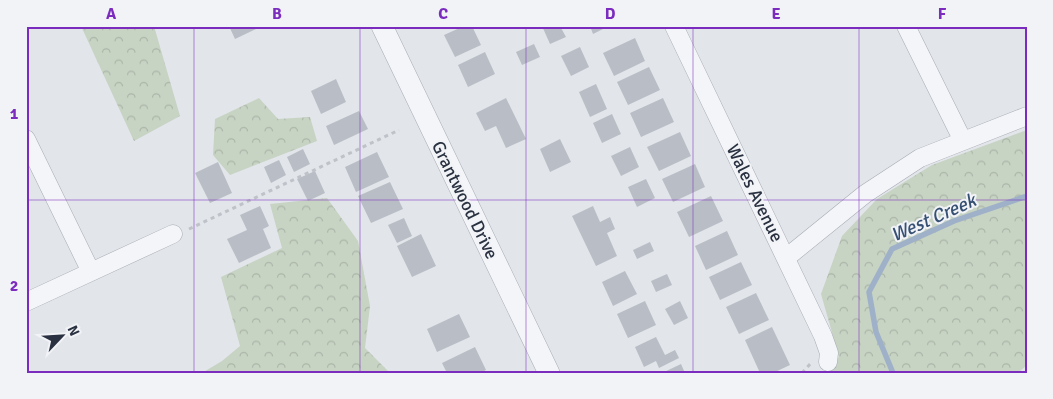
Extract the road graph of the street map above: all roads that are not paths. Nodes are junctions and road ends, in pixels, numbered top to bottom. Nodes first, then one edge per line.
1 (382, 26) edge
2 (674, 26) edge
3 (906, 26) edge
4 (1027, 116) edge
5 (26, 139) edge
6 (963, 141) junction
7 (179, 232) road end
8 (786, 258) junction
9 (91, 272) junction
10 (26, 302) edge
11 (821, 361) road end
12 (549, 373) edge

1 - 12 street, Grantwood Drive
2 - 8 street, Wales Avenue
3 - 6 street
4 - 6 street
5 - 9 street
6 - 8 street
7 - 9 street
8 - 11 street, Wales Avenue
9 - 10 street

